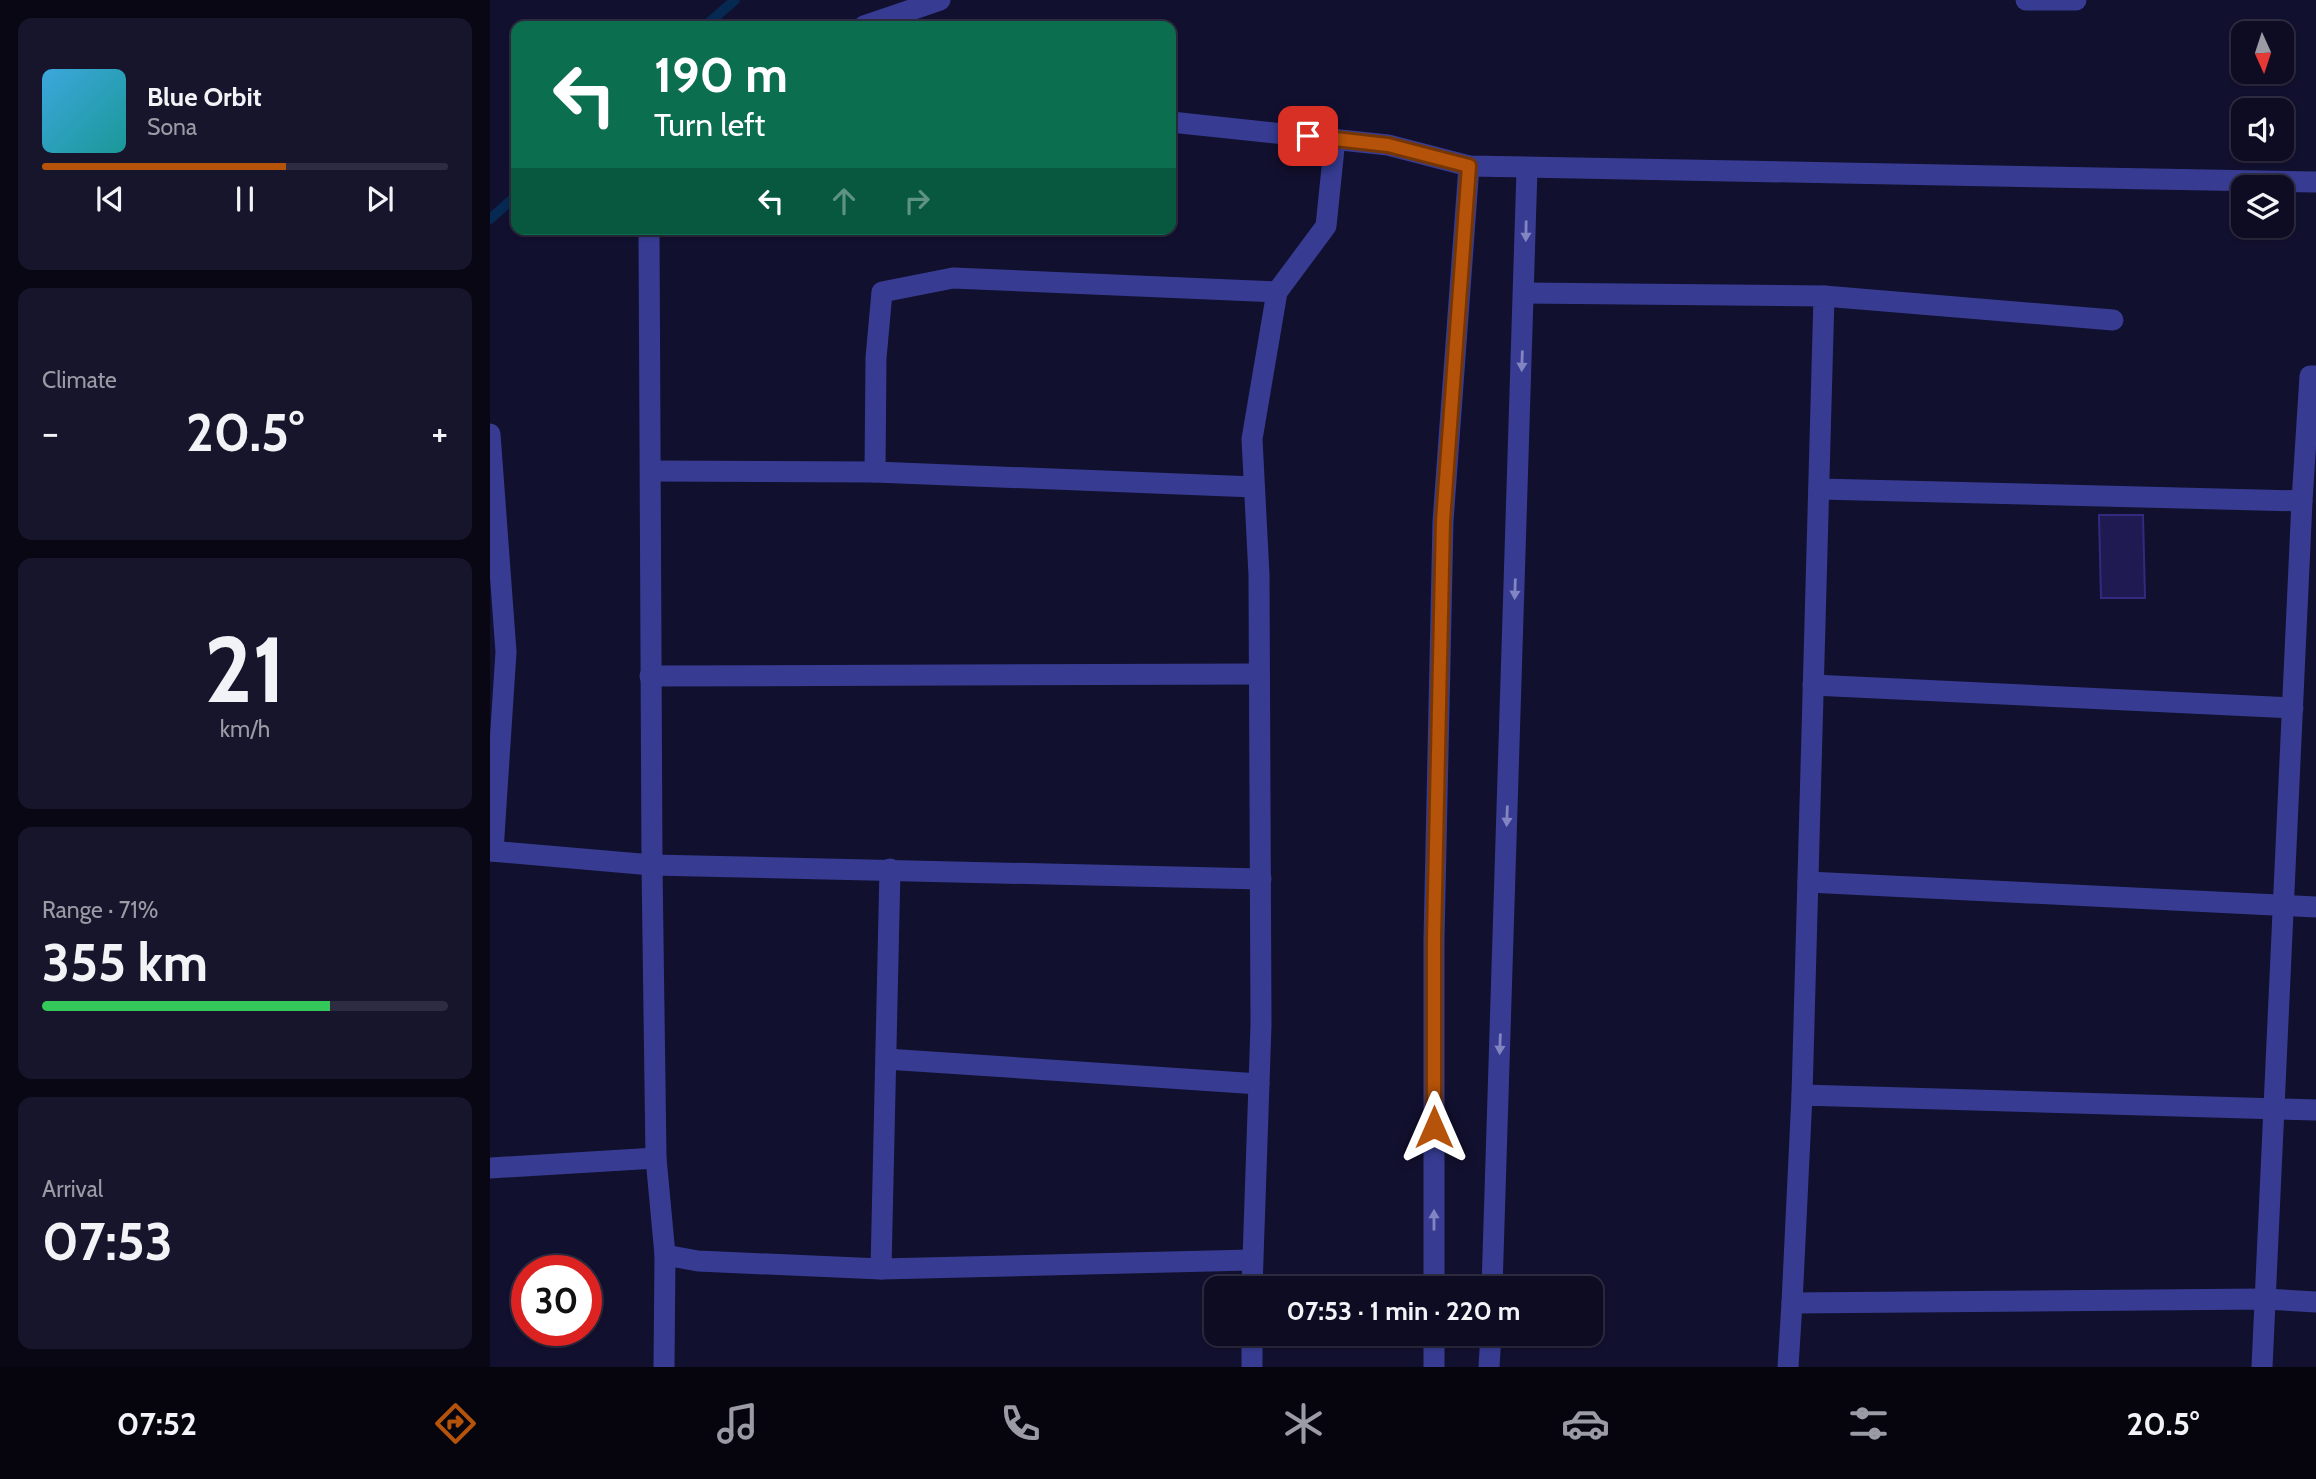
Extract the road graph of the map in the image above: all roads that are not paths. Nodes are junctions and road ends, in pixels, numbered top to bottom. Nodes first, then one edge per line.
1 (940, 0) edge
2 (2026, 0) edge
3 (2053, 0) edge
4 (2076, 0) edge
5 (879, 21) edge
6 (1176, 123) edge
7 (1335, 139) junction
8 (1469, 166) junction
9 (1527, 169) junction
10 (2316, 183) edge
11 (649, 235) edge
12 (1277, 292) junction
13 (1524, 293) junction
14 (1824, 296) junction
15 (2113, 320) dead end
16 (2316, 376) edge
17 (490, 434) edge
18 (652, 471) junction
19 (874, 472) junction
20 (1254, 487) junction
21 (1819, 489) junction
22 (2302, 501) junction
23 (498, 651) edge
24 (1259, 674) junction
25 (650, 676) junction
26 (1813, 685) junction
27 (2293, 708) junction
28 (492, 851) edge
29 (652, 865) junction
30 (890, 869) junction
31 (1261, 878) junction
32 (1808, 882) junction
33 (2282, 906) junction
34 (2316, 907) edge
35 (886, 1059) junction
36 (1259, 1084) junction
37 (1802, 1095) junction
38 (2276, 1110) junction
39 (2316, 1110) edge
40 (656, 1158) junction
41 (490, 1168) edge
42 (665, 1255) junction
43 (1251, 1260) junction
44 (881, 1269) junction
45 (1252, 1276) edge
46 (1434, 1276) edge
47 (1492, 1276) edge
48 (2265, 1299) junction
49 (2316, 1301) edge
50 (1792, 1303) junction
51 (1252, 1346) edge
52 (1434, 1346) edge
53 (1490, 1346) edge
54 (664, 1367) edge
55 (1252, 1367) edge
56 (1434, 1367) edge
57 (1489, 1367) edge
58 (1788, 1367) edge
59 (2262, 1367) edge

1 - 5 street
2 - 3 street
3 - 4 street
6 - 7 street
7 - 8 street
7 - 12 street
8 - 9 street
46 -> 8 street
9 - 10 street
9 -> 13 street
11 - 18 street
12 - 19 street
12 - 20 street
13 - 14 street
13 -> 47 street
14 - 15 street
14 - 21 street
16 - 22 street
17 - 23 street
18 - 19 street
18 - 25 street
19 - 20 street
20 - 24 street
21 - 22 street
21 - 26 street
22 - 27 street
23 - 28 street
24 - 25 street
24 - 31 street
25 - 29 street
26 - 27 street
26 - 32 street
27 - 33 street
28 - 29 street
29 - 30 street
29 - 40 street
30 - 31 street
30 - 35 street
31 - 36 street
32 - 33 street
32 - 37 street
33 - 34 street
33 - 38 street
35 - 36 street
35 - 44 street
36 - 43 street
37 - 38 street
37 - 50 street
38 - 39 street
38 - 48 street
40 - 41 street
40 - 42 street
42 - 44 street
42 - 54 street
43 - 44 street
43 - 45 street
48 - 49 street
48 - 50 street
48 - 59 street
50 - 58 street
51 - 55 street
52 - 56 street
53 - 57 street

